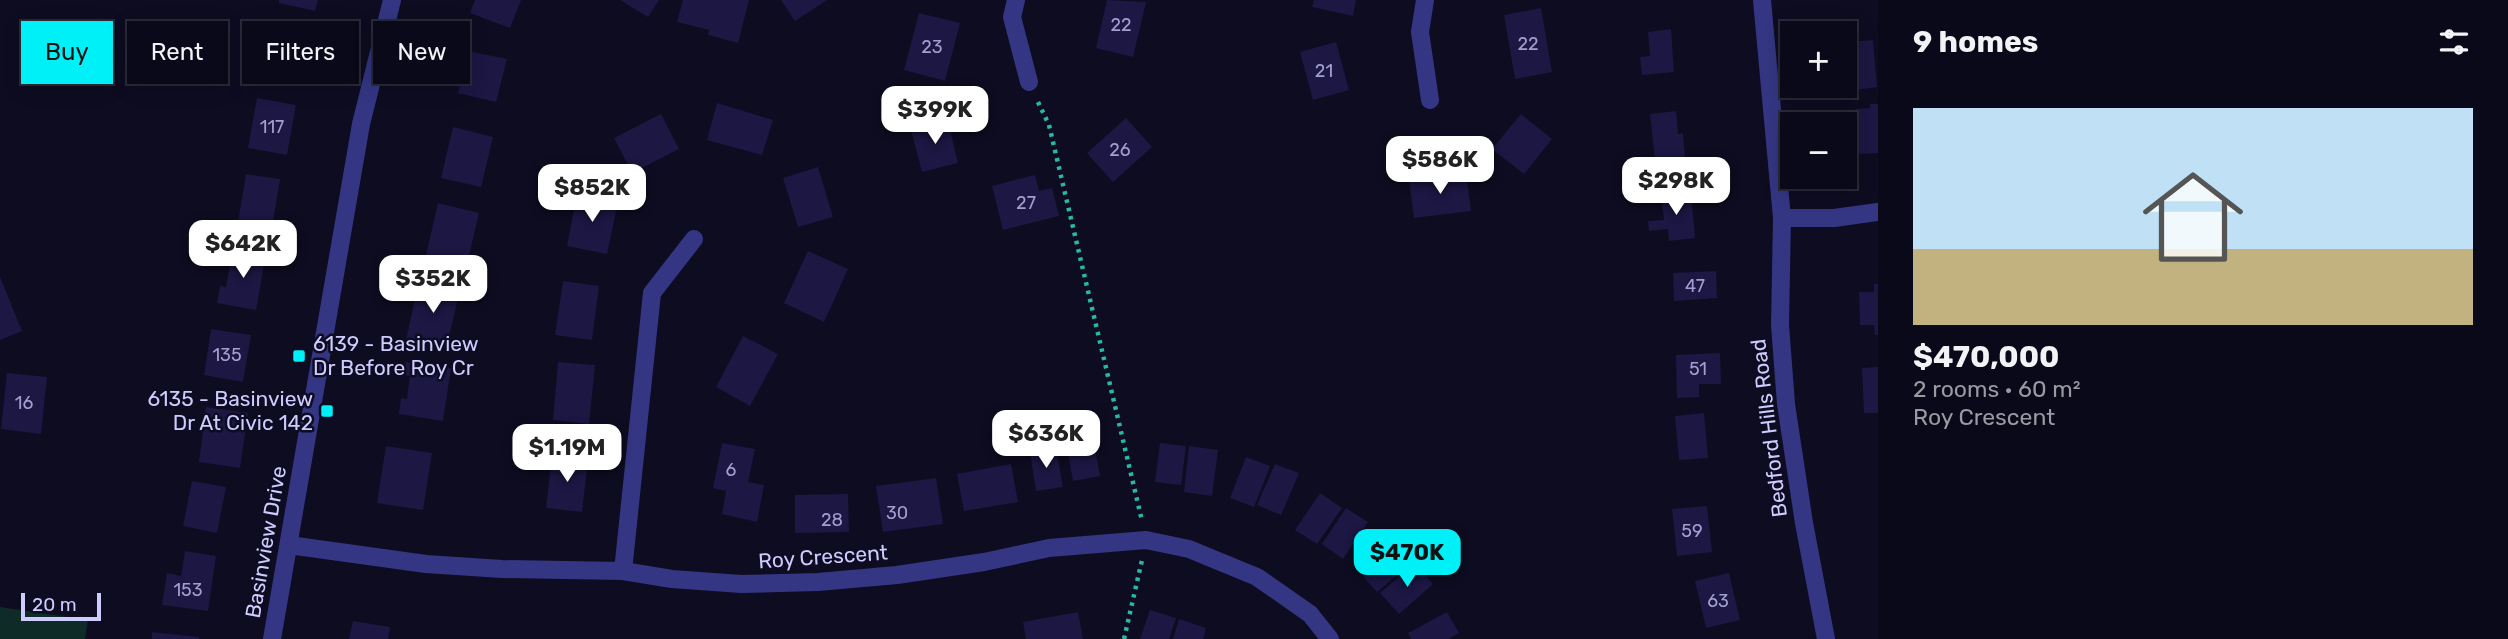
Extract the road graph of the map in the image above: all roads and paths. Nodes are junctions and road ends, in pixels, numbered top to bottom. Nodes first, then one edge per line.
1 (392, 0) edge
2 (1016, 0) edge
3 (1425, 0) edge
4 (1762, 0) edge
5 (1029, 82) joint
6 (1430, 100) dead end
7 (1878, 212) edge
8 (1782, 218) junction
9 (694, 239) dead end
10 (1146, 540) junction
11 (289, 545) junction
12 (624, 571) junction
13 (272, 639) edge
14 (1124, 639) edge
15 (1330, 639) edge
16 (1826, 639) edge

1 - 11 street, Basinview Drive
2 - 5 street
3 - 6 street
4 - 8 street, Bedford Hills Road
5 - 10 path
7 - 8 street
8 - 16 street, Bedford Hills Road
9 - 12 street
10 - 12 street, Roy Crescent
10 - 14 path
10 - 15 street, Roy Crescent
11 - 12 street, Roy Crescent
11 - 13 street, Basinview Drive

